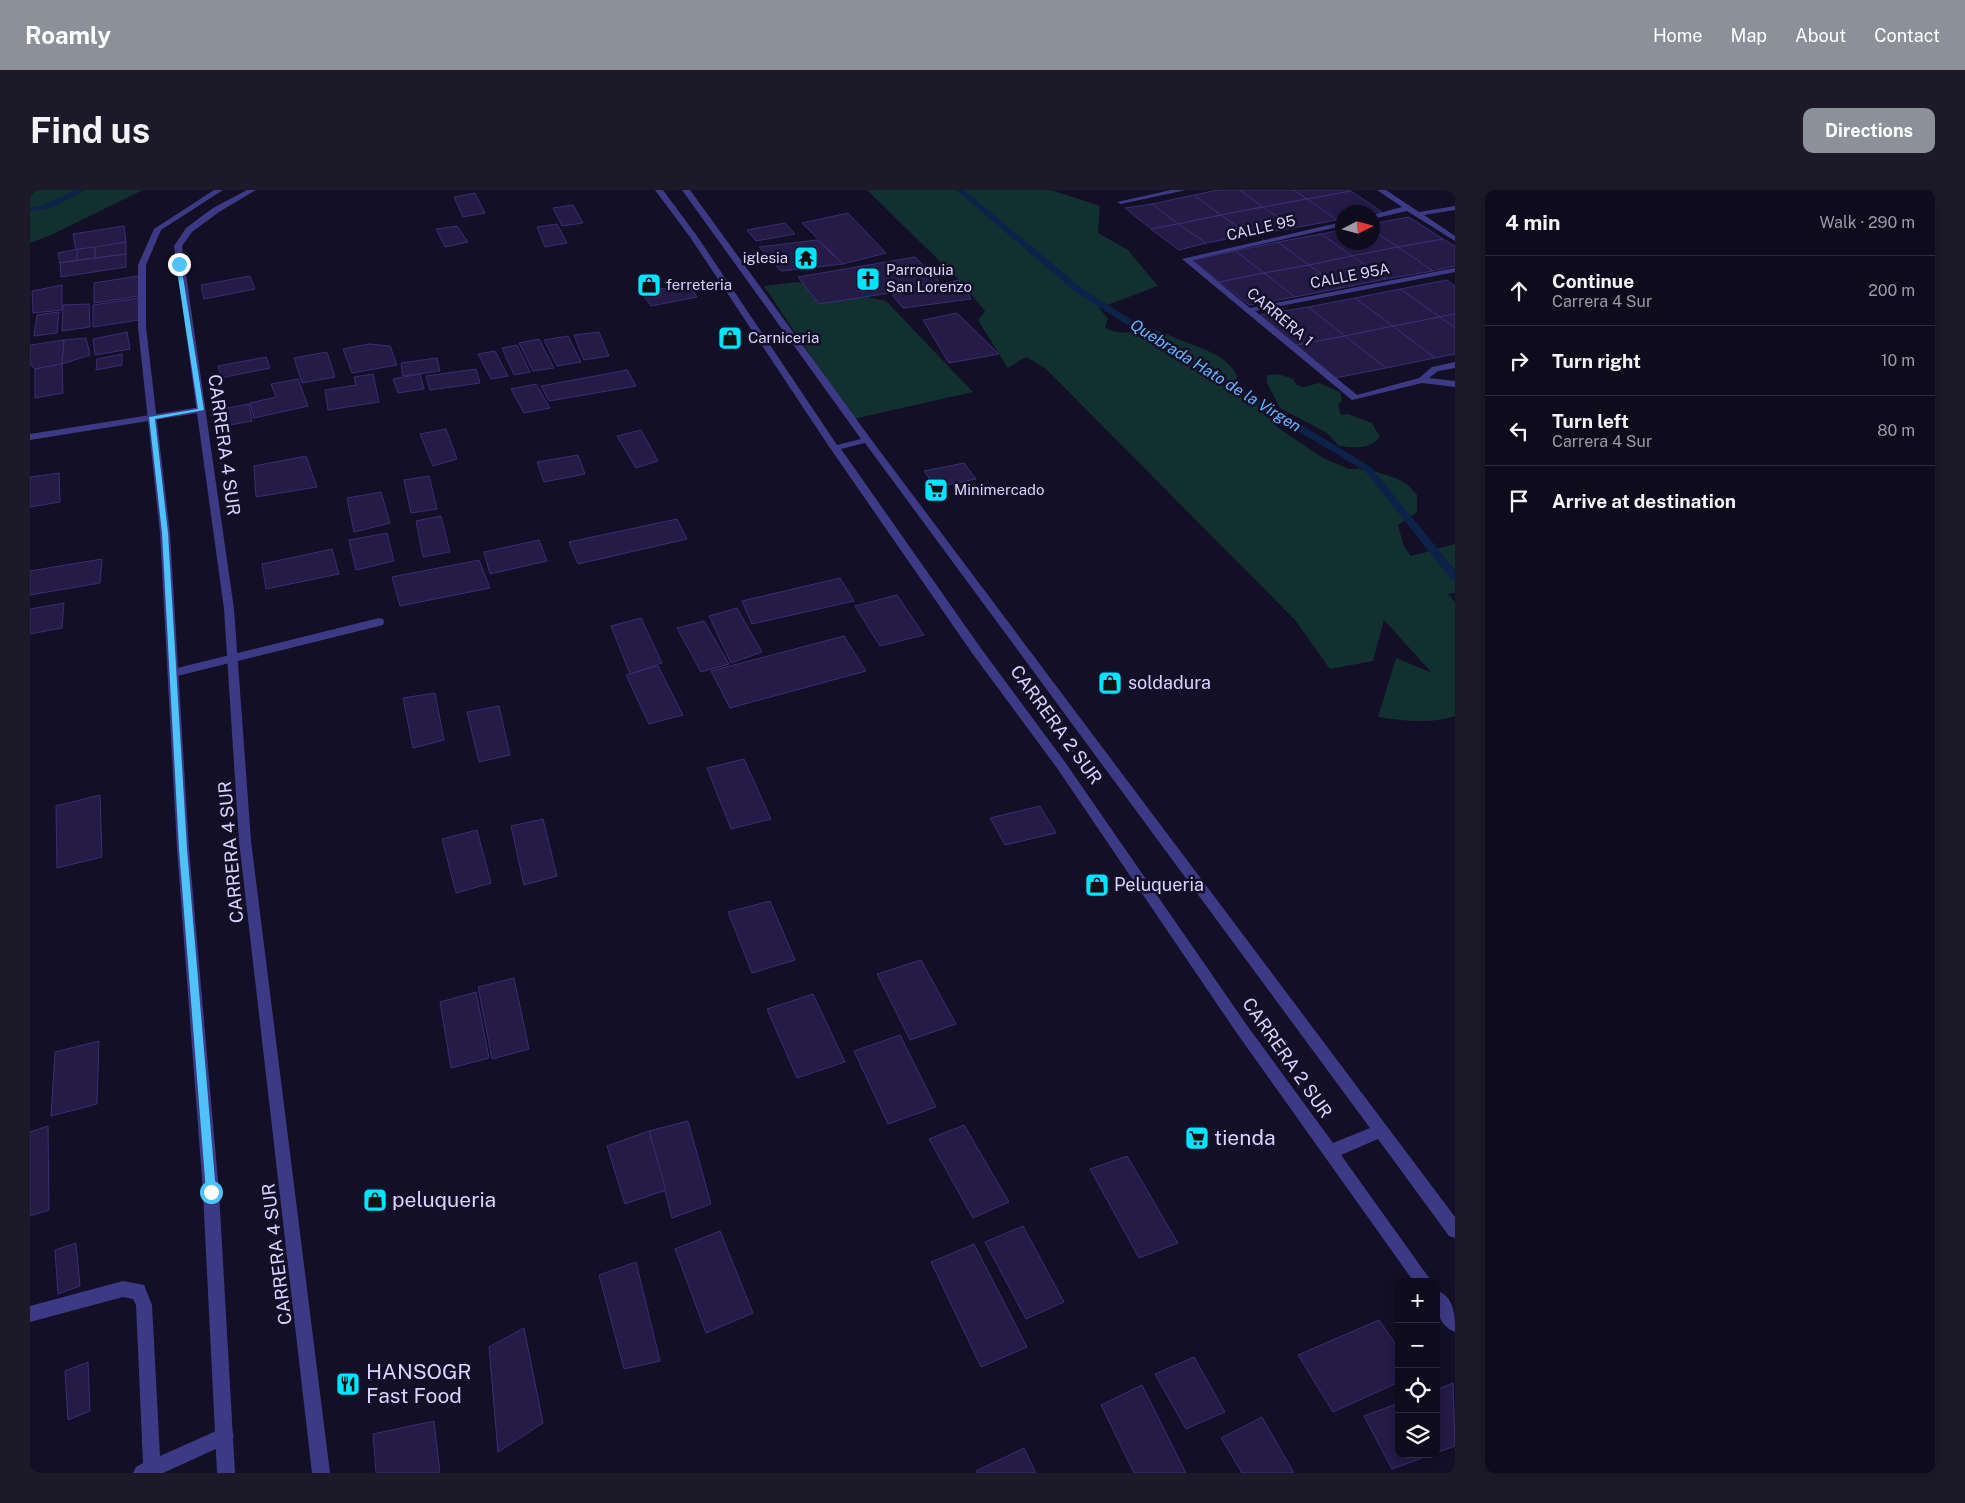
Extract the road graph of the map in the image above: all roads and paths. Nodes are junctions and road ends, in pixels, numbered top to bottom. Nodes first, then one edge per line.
1 (220, 190) edge
2 (252, 190) edge
3 (658, 190) edge
4 (686, 190) edge
5 (1182, 190) edge
6 (1381, 190) edge
7 (1121, 202) dead end
8 (1409, 208) junction
9 (1455, 208) edge
10 (1418, 214) junction
11 (1380, 215) edge
12 (1335, 226) edge
13 (1455, 239) edge
14 (1186, 259) joint
15 (1455, 270) edge
16 (1250, 310) junction
17 (1455, 365) edge
18 (1435, 369) junction
19 (1422, 380) junction
20 (1455, 385) edge
21 (201, 410) junction
22 (152, 417) junction
23 (30, 437) edge
24 (867, 440) junction
25 (835, 448) junction
26 (379, 622) dead end
27 (233, 658) junction
28 (173, 673) junction
29 (1380, 1131) junction
30 (1330, 1152) junction
31 (1455, 1230) edge
32 (1421, 1278) edge
33 (1440, 1303) edge
34 (30, 1314) edge
35 (1455, 1324) edge
36 (225, 1436) junction
37 (147, 1471) edge
38 (226, 1473) edge
39 (321, 1473) edge

1 - 22 street
2 - 21 street, CARRERA 4 SUR
3 - 25 street, CARRERA 2 SUR
4 - 24 street, CARRERA 2 SUR
5 - 7 street
6 - 8 street
8 - 10 street
8 - 11 street
9 - 10 street
10 - 13 street
12 - 14 street, CALLE 95
14 - 16 street, CARRERA 1
15 - 16 street, CALLE 95A
16 - 19 street, CARRERA 1
17 - 18 street
18 - 19 street
18 - 20 street
19 - 20 street
21 - 22 street
21 - 27 street, CARRERA 4 SUR
22 - 23 street
22 - 28 street
24 - 25 street
24 - 29 street, CARRERA 2 SUR
25 - 30 street, CARRERA 2 SUR
26 - 27 street
27 - 28 street
27 - 39 street, CARRERA 4 SUR
28 - 36 street
29 - 30 street
29 - 31 street, CARRERA 2 SUR
30 - 32 street, CARRERA 2 SUR
33 - 35 street
34 - 37 street
36 - 37 street
36 - 38 street

